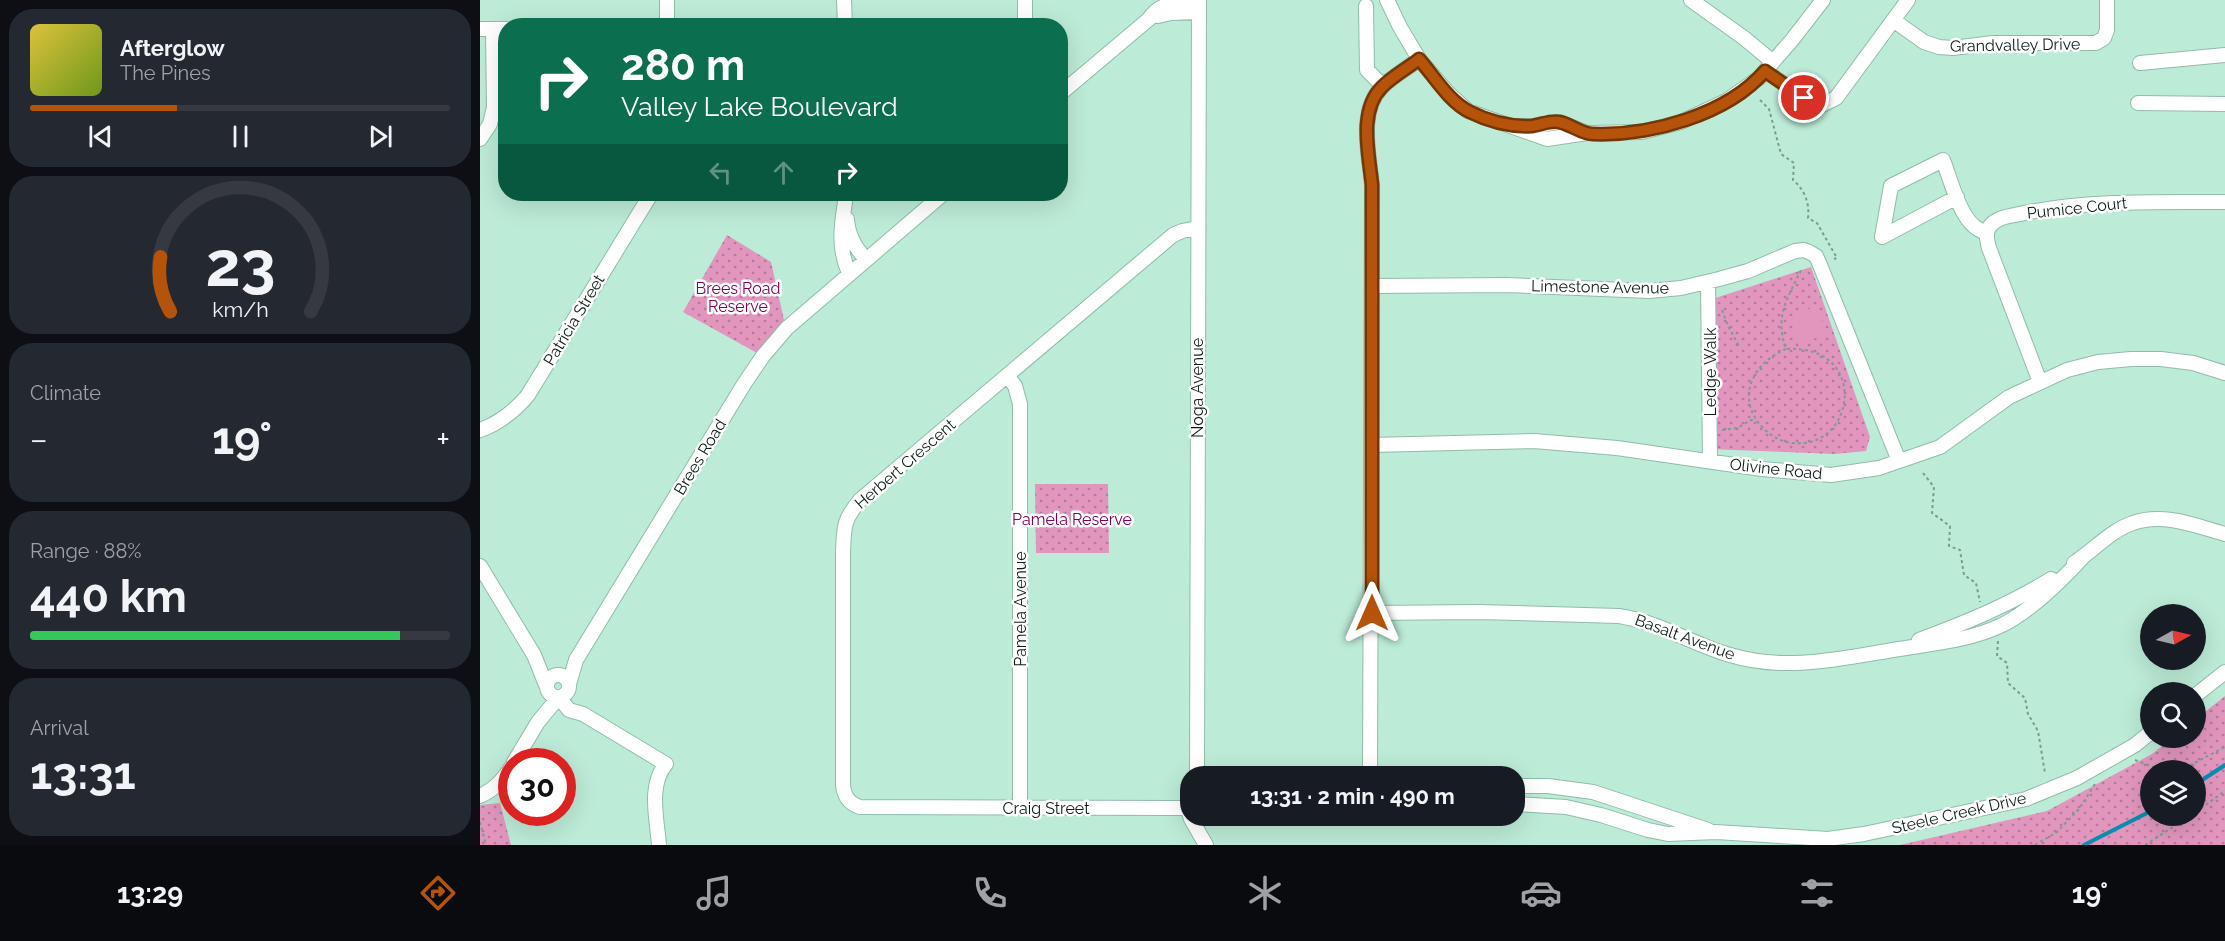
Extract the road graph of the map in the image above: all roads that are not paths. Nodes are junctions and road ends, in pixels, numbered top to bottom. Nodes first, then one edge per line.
1 (667, 0) edge
2 (844, 0) edge
3 (1025, 0) edge
4 (1387, 0) edge
5 (1691, 0) edge
6 (1823, 0) edge
7 (1908, 0) edge
8 (2107, 0) edge
9 (1199, 5) edge
10 (1365, 6) dead end
11 (667, 18) edge
12 (844, 18) edge
13 (1025, 18) edge
14 (1893, 20) junction
15 (493, 29) edge
16 (2225, 56) edge
17 (1419, 59) junction
18 (2140, 63) dead end
19 (1769, 67) junction
20 (1068, 86) edge
21 (1383, 86) junction
22 (2138, 103) dead end
23 (2225, 104) edge
24 (480, 139) edge
25 (1957, 197) junction
26 (647, 201) edge
27 (845, 201) edge
28 (845, 201) edge
29 (935, 201) edge
30 (2225, 202) edge
31 (1197, 228) junction
32 (1986, 233) junction
33 (866, 259) junction
34 (849, 273) junction
35 (1708, 282) junction
36 (1372, 286) junction
37 (2225, 373) edge
38 (1008, 377) junction
39 (2040, 382) junction
40 (480, 430) edge
41 (1371, 445) junction
42 (1710, 461) junction
43 (1899, 461) junction
44 (2225, 534) edge
45 (480, 566) edge
46 (1372, 613) junction
47 (2225, 672) edge
48 (558, 687) junction
49 (2206, 687) edge
50 (2140, 740) edge
51 (523, 748) edge
52 (1371, 762) junction
53 (1197, 766) edge
54 (1371, 766) edge
55 (1373, 766) edge
56 (498, 785) edge
57 (1525, 786) edge
58 (480, 796) edge
59 (1525, 805) edge
60 (1180, 806) edge
61 (860, 807) joint
62 (1020, 808) junction
63 (1195, 826) edge
64 (1716, 832) junction
65 (1686, 839) edge
66 (659, 845) edge
67 (1206, 845) edge

1 - 11 street
2 - 12 street
3 - 13 street
4 - 17 street
5 - 19 street
6 - 19 street
7 - 14 street
8 - 14 street, Grandvalley Drive
9 - 20 street
9 - 31 street, Noga Avenue
10 - 21 street
14 - 19 street
15 - 24 street
16 - 18 street
17 - 19 street
17 - 21 street
21 - 36 street
22 - 23 street
25 - 25 street
25 - 32 street
26 - 40 street, Patricia Street
27 - 33 street
28 - 34 street
29 - 33 street, Brees Road
30 - 32 street, Pumice Court
31 - 38 street, Herbert Crescent
31 - 53 street, Noga Avenue
32 - 39 street
33 - 34 street, Brees Road
34 - 48 street, Brees Road
35 - 36 street, Limestone Avenue
35 - 42 street, Ledge Walk
35 - 43 street, Limestone Avenue
36 - 41 street
37 - 39 street, Olivine Road
38 - 61 street, Herbert Crescent
38 - 62 street, Pamela Avenue
39 - 43 street, Olivine Road
41 - 42 street, Olivine Road
41 - 46 street
42 - 43 street, Olivine Road
44 - 46 street, Basalt Avenue
45 - 48 street
46 - 52 street
47 - 49 street
48 - 51 street, Brees Road
48 - 66 street
50 - 64 street, Steele Creek Drive
52 - 54 street
52 - 55 street
56 - 58 street, Brees Road
57 - 64 street, Steele Creek Drive
59 - 65 street, Steele Creek Drive
60 - 62 street, Craig Street
61 - 62 street, Craig Street
63 - 67 street, Craig Street
64 - 65 street, Steele Creek Drive

